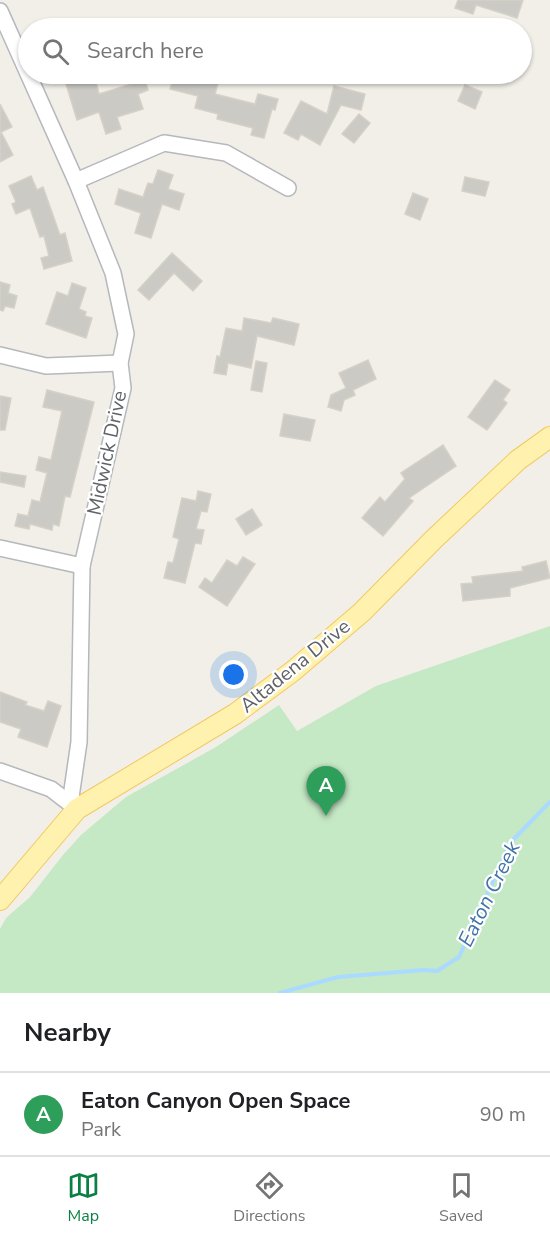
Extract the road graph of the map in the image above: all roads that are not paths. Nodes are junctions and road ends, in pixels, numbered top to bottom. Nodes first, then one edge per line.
1 (0, 11) edge
2 (18, 51) edge
3 (33, 84) edge
4 (76, 181) junction
5 (288, 188) dead end
6 (0, 355) edge
7 (120, 363) junction
8 (550, 437) edge
9 (0, 548) edge
10 (82, 566) junction
11 (0, 771) edge
12 (76, 809) junction
13 (0, 900) edge

1 - 2 street, Midwick Drive
3 - 4 street, Midwick Drive
4 - 5 street
4 - 7 street, Midwick Drive
6 - 7 street
7 - 10 street, Midwick Drive
8 - 12 main road, Altadena Drive
9 - 10 street
10 - 12 street, Midwick Drive
11 - 12 street
12 - 13 main road, Altadena Drive

